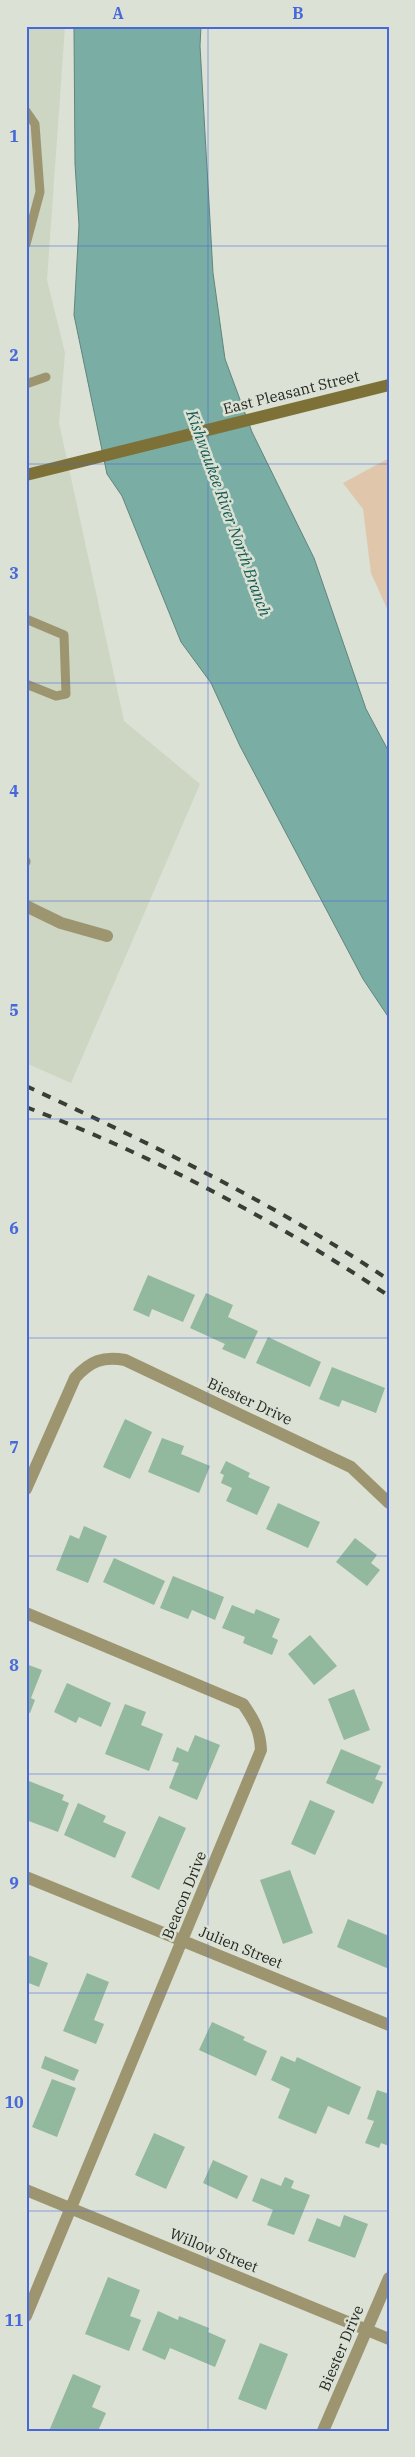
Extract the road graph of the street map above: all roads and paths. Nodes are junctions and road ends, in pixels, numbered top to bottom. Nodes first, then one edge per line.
1 (26, 112) edge
2 (26, 244) edge
3 (46, 377) dead end
4 (26, 384) edge
5 (389, 385) edge
6 (26, 475) edge
7 (26, 619) edge
8 (26, 684) edge
9 (26, 906) edge
10 (107, 936) dead end
11 (26, 1489) edge
12 (389, 1503) edge
13 (26, 1613) edge
14 (26, 1877) edge
15 (183, 1941) junction
16 (389, 2025) edge
17 (26, 2190) edge
18 (71, 2209) junction
19 (389, 2278) edge
20 (26, 2316) edge
21 (366, 2330) junction
22 (389, 2339) edge
23 (323, 2431) edge

1 - 2 lane
3 - 4 lane
5 - 6 main road, East Pleasant Street
7 - 8 lane
9 - 10 street
11 - 12 street, Biester Drive
13 - 15 street, Beacon Drive
14 - 15 street, Julien Street
15 - 16 street, Julien Street
15 - 18 street, Beacon Drive
17 - 18 street, Willow Street
18 - 20 street, Beacon Drive
18 - 21 street, Willow Street
19 - 21 street, Biester Drive
21 - 22 street, Willow Street
21 - 23 street, Biester Drive

